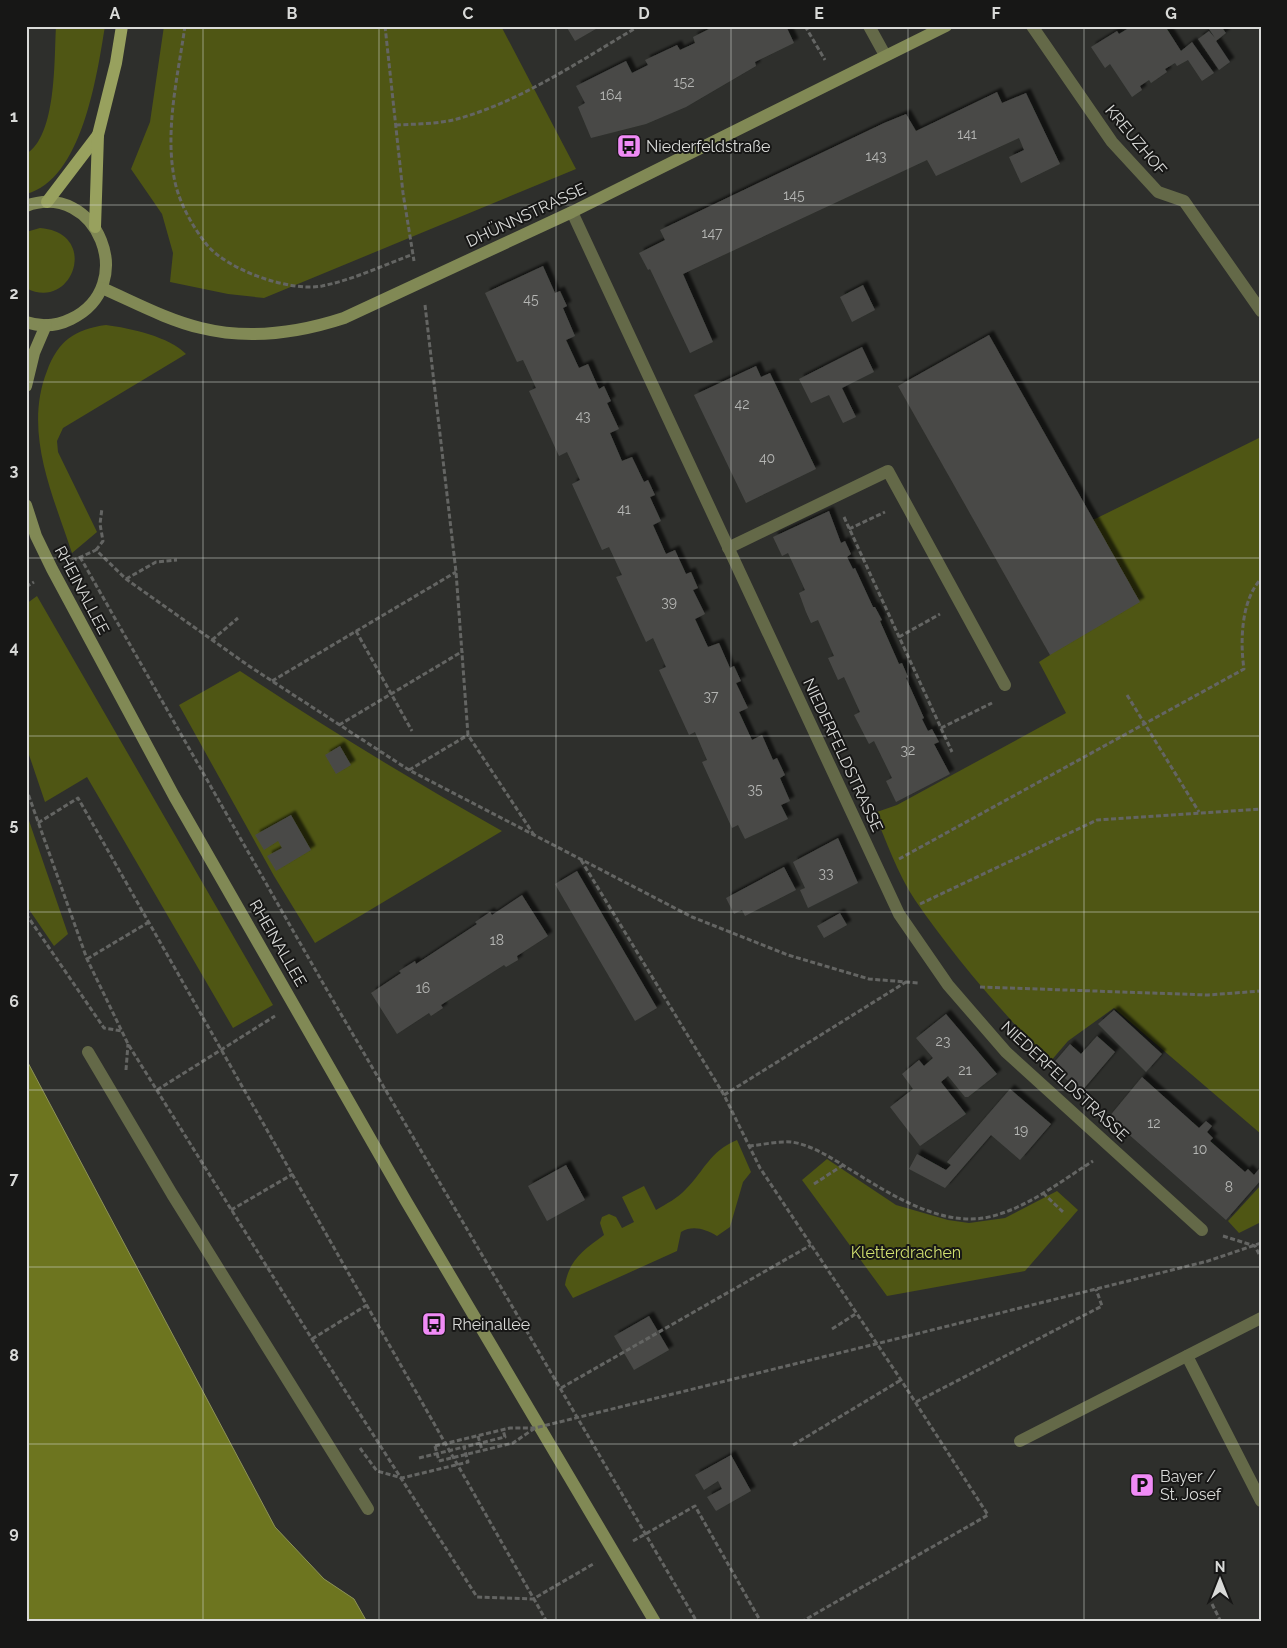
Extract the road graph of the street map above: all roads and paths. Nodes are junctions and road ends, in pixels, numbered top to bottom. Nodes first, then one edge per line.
1 (122, 26) edge
2 (185, 26) edge
3 (385, 26) edge
4 (805, 26) edge
5 (870, 26) edge
6 (946, 26) edge
7 (1032, 26) edge
8 (637, 27) edge
9 (885, 54) junction
10 (836, 79) junction
11 (396, 125) junction
12 (98, 135) junction
13 (47, 202) junction
14 (26, 206) edge
15 (572, 212) junction
16 (95, 227) junction
17 (411, 255) junction
18 (422, 282) junction
19 (102, 288) junction
20 (1261, 311) edge
21 (26, 322) edge
22 (46, 325) junction
23 (26, 386) edge
24 (835, 498) junction
25 (905, 502) junction
26 (26, 505) edge
27 (102, 508) dead end
28 (849, 529) junction
29 (728, 548) junction
30 (96, 550) junction
31 (177, 560) dead end
32 (456, 572) junction
33 (1261, 579) edge
34 (126, 580) junction
35 (960, 603) junction
36 (238, 618) dead end
37 (356, 631) junction
38 (899, 637) junction
39 (212, 640) junction
40 (463, 651) junction
41 (272, 681) junction
42 (1006, 685) joint
43 (392, 693) junction
44 (1127, 695) dead end
45 (1144, 724) junction
46 (339, 725) junction
47 (941, 728) junction
48 (412, 731) dead end
49 (468, 734) junction
50 (952, 752) dead end
51 (409, 770) junction
52 (26, 788) edge
53 (1261, 810) edge
54 (1199, 812) junction
55 (38, 823) junction
56 (534, 835) junction
57 (580, 859) junction
58 (879, 870) junction
59 (26, 914) edge
60 (899, 914) junction
61 (149, 922) junction
62 (87, 959) junction
63 (906, 982) junction
64 (948, 985) junction
65 (1261, 991) edge
66 (270, 1019) dead end
67 (122, 1032) junction
68 (128, 1044) junction
69 (222, 1050) junction
70 (88, 1052) dead end
71 (126, 1074) dead end
72 (157, 1090) junction
73 (724, 1095) junction
74 (1107, 1144) junction
75 (749, 1146) junction
76 (843, 1165) junction
77 (293, 1174) junction
78 (814, 1184) dead end
79 (1043, 1193) junction
80 (231, 1210) junction
81 (1063, 1212) dead end
82 (1202, 1230) joint
83 (1261, 1243) edge
84 (811, 1245) junction
85 (1255, 1246) junction
86 (1261, 1258) edge
87 (1096, 1289) junction
88 (368, 1305) junction
89 (857, 1313) junction
90 (1261, 1318) edge
91 (832, 1329) dead end
92 (312, 1339) junction
93 (1187, 1356) junction
94 (901, 1380) junction
95 (561, 1388) junction
96 (916, 1402) junction
97 (535, 1428) junction
98 (503, 1430) junction
99 (478, 1436) junction
100 (1020, 1441) dead end
101 (793, 1445) dead end
102 (464, 1447) junction
103 (482, 1450) junction
104 (437, 1453) junction
105 (418, 1458) dead end
106 (458, 1465) junction
107 (402, 1478) junction
108 (1261, 1500) edge
109 (368, 1509) dead end
110 (646, 1534) junction
111 (594, 1564) dead end
112 (533, 1599) junction
113 (1212, 1604) dead end
114 (547, 1622) edge
115 (655, 1622) edge
116 (697, 1622) edge
117 (762, 1622) edge
118 (801, 1622) edge
119 (1221, 1622) edge

1 - 12 main road
2 - 17 path
3 - 11 path
4 - 10 path
5 - 9 street
6 - 9 main road, DHÜNNSTRASSE
7 - 20 street, KREUZHOF
8 - 11 path
9 - 10 main road, DHÜNNSTRASSE
10 - 15 main road, DHÜNNSTRASSE
11 - 17 path
12 - 13 main road
12 - 16 main road
13 - 14 main road
13 - 16 main road
15 - 18 main road, DHÜNNSTRASSE
15 - 29 street, NIEDERFELDSTRASSE
16 - 19 main road
17 - 18 path
18 - 19 main road, DHÜNNSTRASSE
18 - 32 path
19 - 22 main road
21 - 22 main road
22 - 23 main road
24 - 25 street
24 - 28 path
24 - 29 street
25 - 28 path
25 - 35 street
26 - 115 main road, RHEINALLEE
27 - 30 path
28 - 38 path
29 - 58 street, NIEDERFELDSTRASSE
30 - 34 path
30 - 95 path
31 - 34 path
32 - 37 path
32 - 40 path
33 - 45 path
34 - 39 path
35 - 38 path
35 - 42 street
36 - 39 path
37 - 41 path
37 - 43 path
38 - 47 path
39 - 41 path
40 - 43 path
40 - 49 path
41 - 46 path
42 - 47 path
43 - 46 path
43 - 48 path
44 - 45 path
45 - 54 path
45 - 58 path
46 - 51 path
47 - 50 path
49 - 51 path
49 - 56 path
51 - 56 path
52 - 55 path
53 - 54 path
54 - 60 path
55 - 61 path
55 - 62 path
56 - 57 path
57 - 63 path
57 - 73 path
58 - 60 street, NIEDERFELDSTRASSE
59 - 67 path
60 - 64 street, NIEDERFELDSTRASSE
61 - 62 path
61 - 69 path
62 - 67 path
63 - 64 path
63 - 73 path
64 - 65 path
64 - 74 street, NIEDERFELDSTRASSE
66 - 69 path
67 - 68 path
68 - 71 path
68 - 72 path
69 - 72 path
69 - 77 path
70 - 109 street
72 - 80 path
73 - 75 path
74 - 79 path
74 - 82 street, NIEDERFELDSTRASSE
75 - 76 path
75 - 84 path
76 - 78 path
76 - 79 path
77 - 80 path
77 - 88 path
79 - 81 path
80 - 92 path
82 - 85 path
83 - 85 path
84 - 89 path
84 - 95 path
85 - 86 path
85 - 87 path
87 - 96 path
87 - 97 path, bridge
88 - 92 path
88 - 106 path
89 - 91 path
89 - 94 path
90 - 93 street
92 - 107 path
93 - 100 street
93 - 108 street
94 - 96 path
94 - 101 path
95 - 110 path
96 - 118 path
97 - 98 path, bridge
97 - 103 path, bridge
98 - 99 path, bridge
98 - 102 path
99 - 103 path, bridge
99 - 104 path, bridge
102 - 104 path
102 - 106 path
103 - 104 path, bridge
104 - 105 path
106 - 107 path
106 - 112 path
107 - 112 path
110 - 116 path
110 - 117 path
111 - 112 path
112 - 114 path
113 - 119 path

